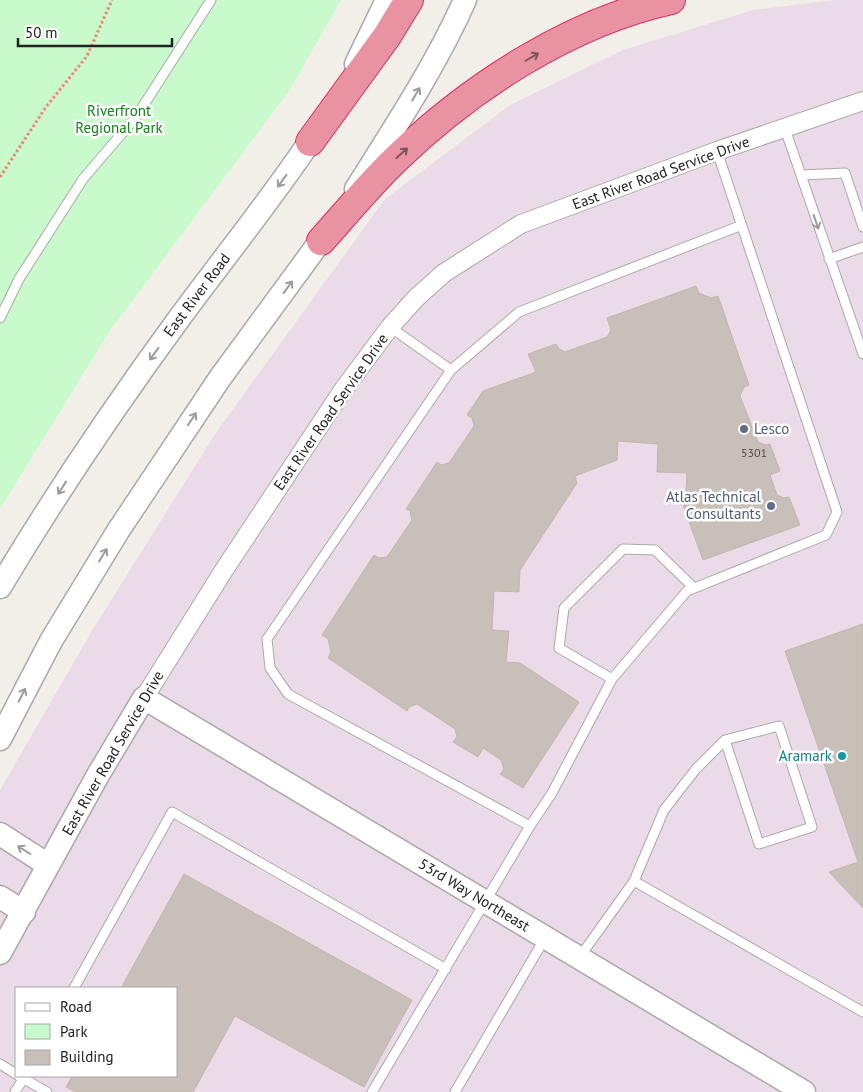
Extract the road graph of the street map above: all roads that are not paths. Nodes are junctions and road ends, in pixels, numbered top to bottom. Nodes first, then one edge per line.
1 (212, 0) edge
2 (387, 0) edge
3 (410, 0) edge
4 (465, 0) edge
5 (671, 0) edge
6 (863, 101) edge
7 (785, 129) junction
8 (310, 142) junction
9 (717, 151) junction
10 (801, 175) junction
11 (742, 226) junction
12 (863, 227) edge
13 (322, 240) junction
14 (863, 248) edge
15 (829, 259) junction
16 (0, 318) edge
17 (390, 327) junction
18 (863, 354) edge
19 (451, 370) junction
20 (0, 587) edge
21 (694, 588) junction
22 (612, 679) junction
23 (144, 698) junction
24 (0, 739) edge
25 (725, 740) junction
26 (530, 826) junction
27 (0, 834) edge
28 (48, 866) junction
29 (634, 881) junction
30 (0, 897) edge
31 (485, 902) junction
32 (24, 912) junction
33 (546, 938) junction
34 (0, 953) edge
35 (579, 958) junction
36 (446, 969) junction
37 (75, 987) edge
38 (863, 1012) edge
39 (0, 1064) edge
40 (15, 1073) edge
41 (21, 1077) edge
42 (23, 1077) edge
43 (15, 1092) edge
44 (47, 1092) edge
45 (372, 1092) edge
46 (455, 1092) edge
47 (804, 1092) edge

1 - 16 lane
2 - 8 street, East River Road
3 - 8 highway
13 -> 4 street
13 -> 5 highway
6 - 7 street, East River Road Service Drive
7 - 9 street, East River Road Service Drive
7 - 10 lane
8 -> 20 street, East River Road
9 - 11 lane
9 - 17 street, East River Road Service Drive
10 - 12 lane
10 -> 15 lane
11 - 19 lane
11 - 21 lane
24 -> 13 street
14 - 15 lane
15 - 18 lane
17 - 19 lane
17 - 23 street, East River Road Service Drive
19 - 26 lane
21 - 22 lane
21 - 22 lane
22 - 26 lane
23 - 28 street, East River Road Service Drive
23 - 31 street, 53rd Way Northeast
25 - 25 lane
25 - 29 lane
26 - 31 lane
28 -> 27 street
28 - 32 street, East River Road Service Drive
29 - 35 lane
29 - 38 lane
30 - 32 street
31 - 33 street, 53rd Way Northeast
31 - 36 lane
32 - 34 street, East River Road Service Drive
33 - 35 street, 53rd Way Northeast
33 - 46 lane
35 - 47 street, 53rd Way Northeast
36 - 37 lane
36 - 45 lane
39 - 40 lane
41 - 43 lane
42 - 44 lane

